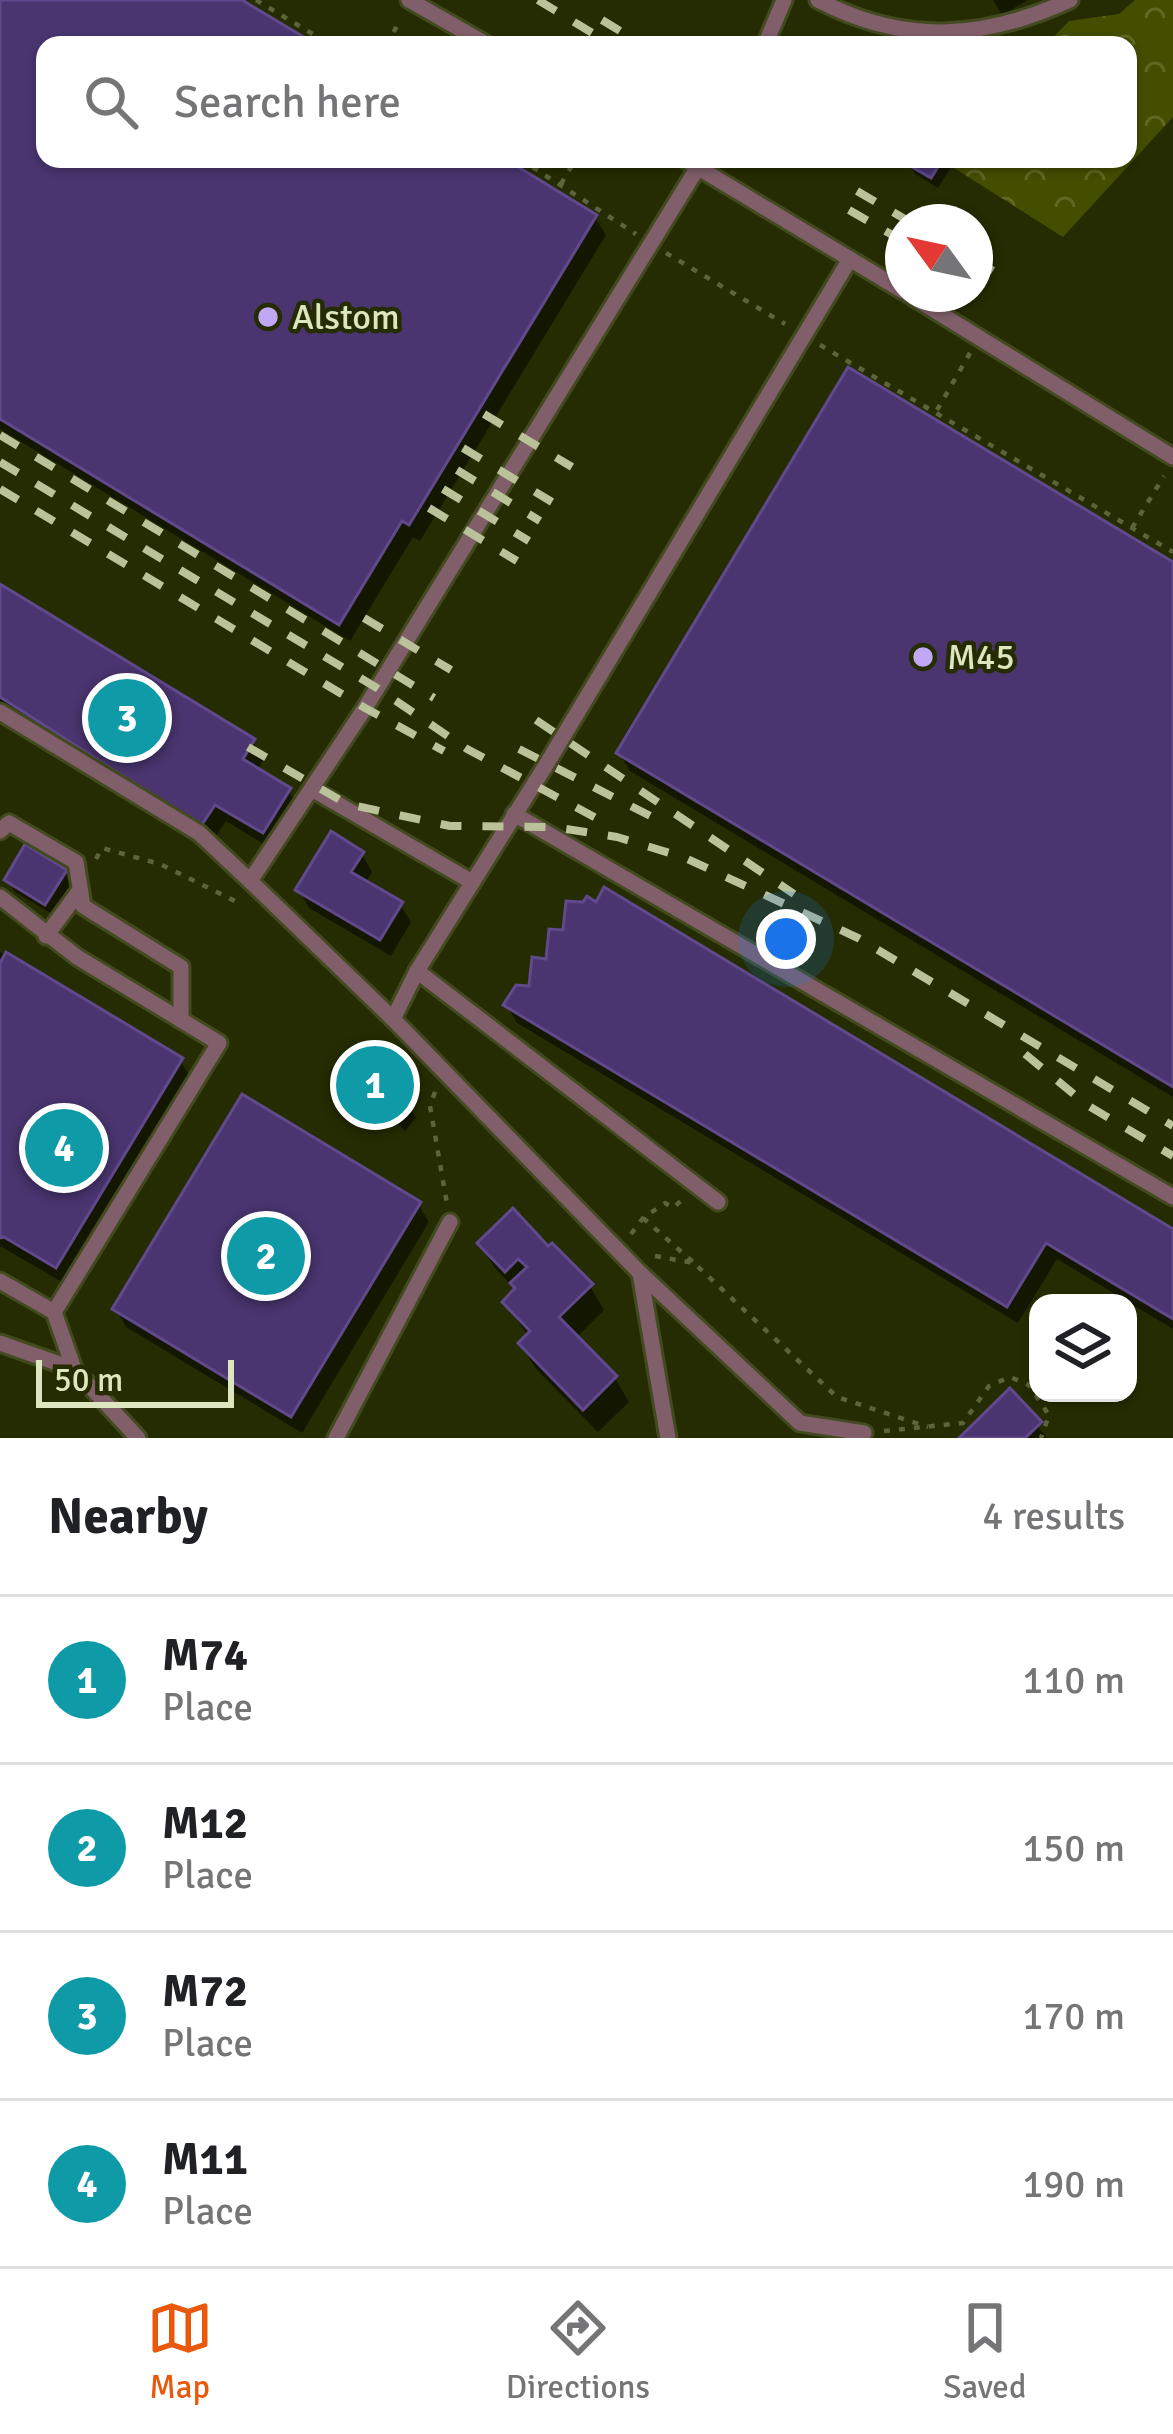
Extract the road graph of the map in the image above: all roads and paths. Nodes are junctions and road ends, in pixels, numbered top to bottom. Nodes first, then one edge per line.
1 (256, 0) edge
2 (784, 0) edge
3 (818, 0) edge
4 (1070, 0) edge
5 (410, 1) edge
6 (316, 36) edge
7 (391, 36) edge
8 (472, 36) edge
9 (769, 36) edge
10 (535, 168) edge
11 (571, 168) edge
12 (692, 168) edge
13 (705, 168) edge
14 (561, 184) junction
15 (650, 243) junction
16 (850, 259) junction
17 (885, 280) edge
18 (938, 312) edge
19 (803, 335) junction
20 (979, 337) junction
21 (937, 410) junction
22 (1173, 459) edge
23 (1132, 527) junction
24 (1173, 552) edge
25 (0, 712) edge
26 (312, 789) junction
27 (514, 814) junction
28 (0, 831) edge
29 (472, 882) junction
30 (257, 888) junction
31 (80, 890) junction
32 (0, 897) edge
33 (46, 936) junction
34 (417, 971) junction
35 (393, 1019) junction
36 (181, 1020) junction
37 (442, 1069) junction
38 (693, 1183) junction
39 (1173, 1197) edge
40 (718, 1202) dead end
41 (643, 1218) junction
42 (450, 1222) joint
43 (621, 1250) junction
44 (694, 1263) junction
45 (640, 1273) junction
46 (0, 1281) edge
47 (54, 1312) junction
48 (0, 1343) edge
49 (74, 1370) junction
50 (928, 1426) junction
51 (864, 1433) joint
52 (138, 1438) edge
53 (336, 1438) edge
54 (668, 1438) edge
55 (1041, 1438) edge

1 - 6 path
2 - 9 lane
3 - 4 lane
5 - 7 path
5 - 8 lane
10 - 14 path
11 - 14 path
12 - 15 lane
13 - 16 lane
14 - 15 path
15 - 19 path
15 - 26 lane
16 - 17 lane
16 - 19 lane
18 - 20 lane
19 - 21 path
19 - 27 lane
20 - 21 path
20 - 22 lane
21 - 23 path
22 - 23 path
23 - 24 path
25 - 30 lane
26 - 29 lane
26 - 30 lane
27 - 29 lane
27 - 39 lane
28 - 31 lane
29 - 34 lane
30 - 31 path
30 - 35 lane
31 - 33 lane
31 - 36 lane
32 - 33 lane
33 - 36 lane
34 - 35 lane
34 - 38 lane
35 - 37 lane
36 - 47 lane
37 - 42 path
37 - 43 lane
38 - 40 lane
38 - 41 path
41 - 43 path
41 - 44 path
42 - 53 lane
43 - 44 path
43 - 45 lane
44 - 50 path
45 - 51 lane
45 - 54 lane
46 - 47 lane
47 - 49 lane
48 - 49 lane
49 - 52 lane
50 - 51 path
50 - 55 path

